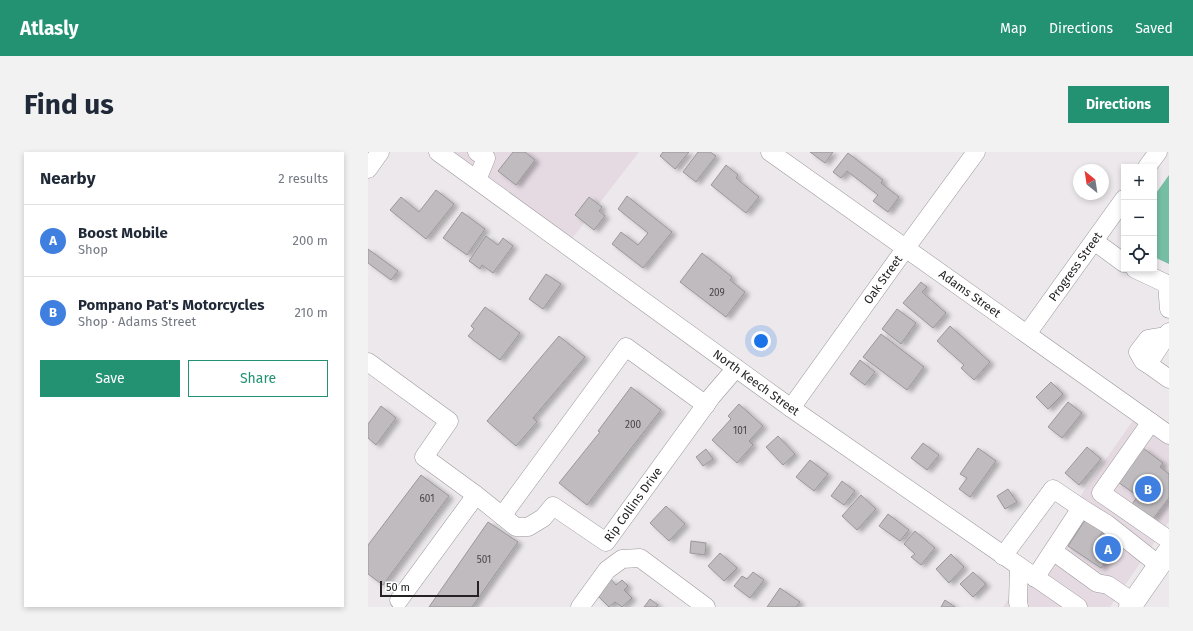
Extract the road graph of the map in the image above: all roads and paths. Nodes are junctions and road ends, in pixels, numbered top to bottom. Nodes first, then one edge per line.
1 (380, 152) edge
2 (438, 152) edge
3 (477, 152) edge
4 (770, 152) edge
5 (976, 152) edge
6 (1158, 152) edge
7 (1149, 164) edge
8 (368, 169) edge
9 (477, 180) junction
10 (1121, 204) edge
11 (1094, 241) junction
12 (904, 248) junction
13 (1121, 261) edge
14 (1141, 272) edge
15 (1168, 285) edge
16 (1169, 309) edge
17 (1026, 334) junction
18 (1168, 334) edge
19 (368, 362) edge
20 (736, 368) junction
21 (1169, 379) edge
22 (706, 404) junction
23 (791, 408) junction
24 (1151, 422) junction
25 (1169, 435) edge
26 (476, 495) junction
27 (1081, 508) junction
28 (502, 516) junction
29 (1053, 551) junction
30 (1003, 556) junction
31 (1166, 558) edge
32 (1020, 567) junction
33 (1035, 578) junction
34 (399, 600) dead end
35 (1131, 605) edge
36 (580, 607) edge
37 (706, 607) edge
38 (1019, 607) edge
39 (1078, 607) edge

1 - 8 street
2 - 9 street, North Keech Street
3 - 9 street
4 - 12 street, Adams Street
5 - 12 street, Oak Street
6 - 7 street
9 - 20 street, North Keech Street
10 - 11 street, Progress Street
11 - 13 street
11 - 17 street, Progress Street
12 - 17 street, Adams Street
12 - 23 street, Oak Street
14 - 15 street
15 - 16 street
17 - 24 street, Adams Street
18 - 21 street
19 - 26 street, Rip Collins Drive
20 - 22 street, Rip Collins Drive
20 - 23 street, North Keech Street
22 - 28 street, Rip Collins Drive
22 - 28 street
23 - 30 street, North Keech Street
24 - 25 street, Adams Street
24 - 31 street
26 - 28 street, Rip Collins Drive
26 - 34 street
27 - 29 street
27 - 30 street
27 - 31 street
29 - 33 street
29 - 35 street
30 - 32 street, North Keech Street
31 - 35 main road
32 - 33 street, North Keech Street
32 - 38 street
33 - 39 street, North Keech Street
36 - 37 street

